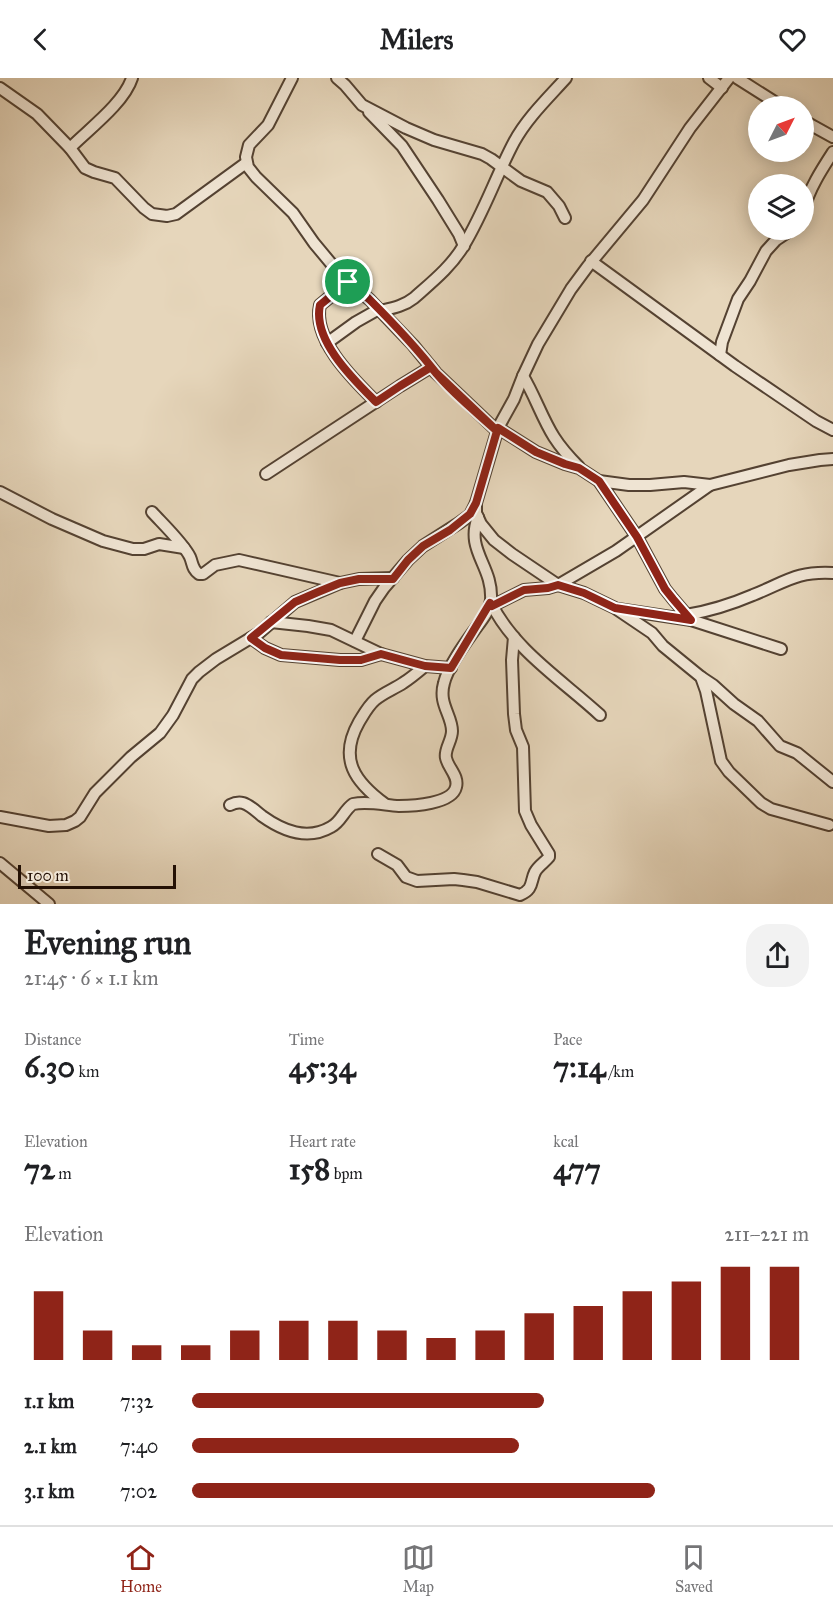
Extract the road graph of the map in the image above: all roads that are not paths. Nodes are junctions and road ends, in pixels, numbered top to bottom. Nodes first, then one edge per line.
1 (132, 78) edge
2 (292, 78) edge
3 (337, 78) edge
4 (566, 78) edge
5 (709, 78) edge
6 (729, 78) edge
7 (737, 78) edge
8 (0, 88) edge
9 (722, 88) junction
10 (765, 96) edge
11 (362, 105) junction
12 (814, 127) edge
13 (833, 137) edge
14 (70, 148) junction
15 (833, 152) edge
16 (246, 163) junction
17 (502, 168) junction
18 (814, 186) edge
19 (565, 218) dead end
20 (776, 240) edge
21 (464, 246) junction
22 (591, 261) junction
23 (348, 282) junction
24 (380, 310) junction
25 (327, 344) junction
26 (720, 355) junction
27 (431, 367) junction
28 (523, 376) junction
29 (376, 402) junction
30 (498, 430) junction
31 (833, 430) edge
32 (833, 459) edge
33 (579, 468) junction
34 (266, 474) dead end
35 (599, 481) junction
36 (710, 485) junction
37 (0, 492) edge
38 (476, 503) junction
39 (152, 512) dead end
40 (478, 517) junction
41 (637, 537) junction
42 (184, 549) junction
43 (833, 573) edge
44 (393, 579) junction
45 (340, 583) junction
46 (558, 585) junction
47 (491, 605) junction
48 (615, 608) junction
49 (689, 617) junction
50 (271, 622) junction
51 (514, 637) junction
52 (251, 638) junction
53 (355, 641) junction
54 (781, 649) dead end
55 (381, 654) junction
56 (425, 666) junction
57 (451, 668) junction
58 (701, 677) junction
59 (600, 715) dead end
60 (833, 782) edge
61 (230, 805) dead end
62 (386, 805) junction
63 (0, 817) edge
64 (829, 825) dead end
65 (378, 854) dead end
66 (0, 863) edge
67 (49, 904) edge

1 - 14 street
2 - 16 street
3 - 11 street
4 - 17 street
5 - 9 street
6 - 9 street
7 - 10 street
8 - 14 street
9 - 22 street
11 - 17 street
11 - 21 street
12 - 13 street
14 - 16 street
15 - 18 street
16 - 23 street
17 - 19 street
17 - 21 street
20 - 26 street
21 - 24 street
22 - 26 street
22 - 28 street
23 - 24 street
23 - 25 street
24 - 25 street
24 - 27 street
25 - 29 street
26 - 31 street
27 - 29 street
27 - 30 street
28 - 30 street
28 - 33 street
29 - 34 street
30 - 33 street
30 - 38 street
32 - 36 street
33 - 35 street
35 - 36 street
35 - 41 street
36 - 41 street
37 - 42 street
38 - 40 street
38 - 44 street
39 - 42 street
40 - 46 street
40 - 47 street
41 - 46 street
41 - 49 street
42 - 45 street
43 - 49 street
44 - 45 street
44 - 53 street
45 - 50 street
46 - 47 street
46 - 48 street
47 - 51 street
47 - 57 street
48 - 49 street
48 - 58 street
49 - 54 street
50 - 52 street
50 - 53 street
51 - 59 street
51 - 65 street
52 - 55 street
52 - 63 street
53 - 55 street
55 - 56 street
56 - 57 street
56 - 62 street
57 - 62 street
58 - 60 street
58 - 64 street
61 - 62 street
66 - 67 street

